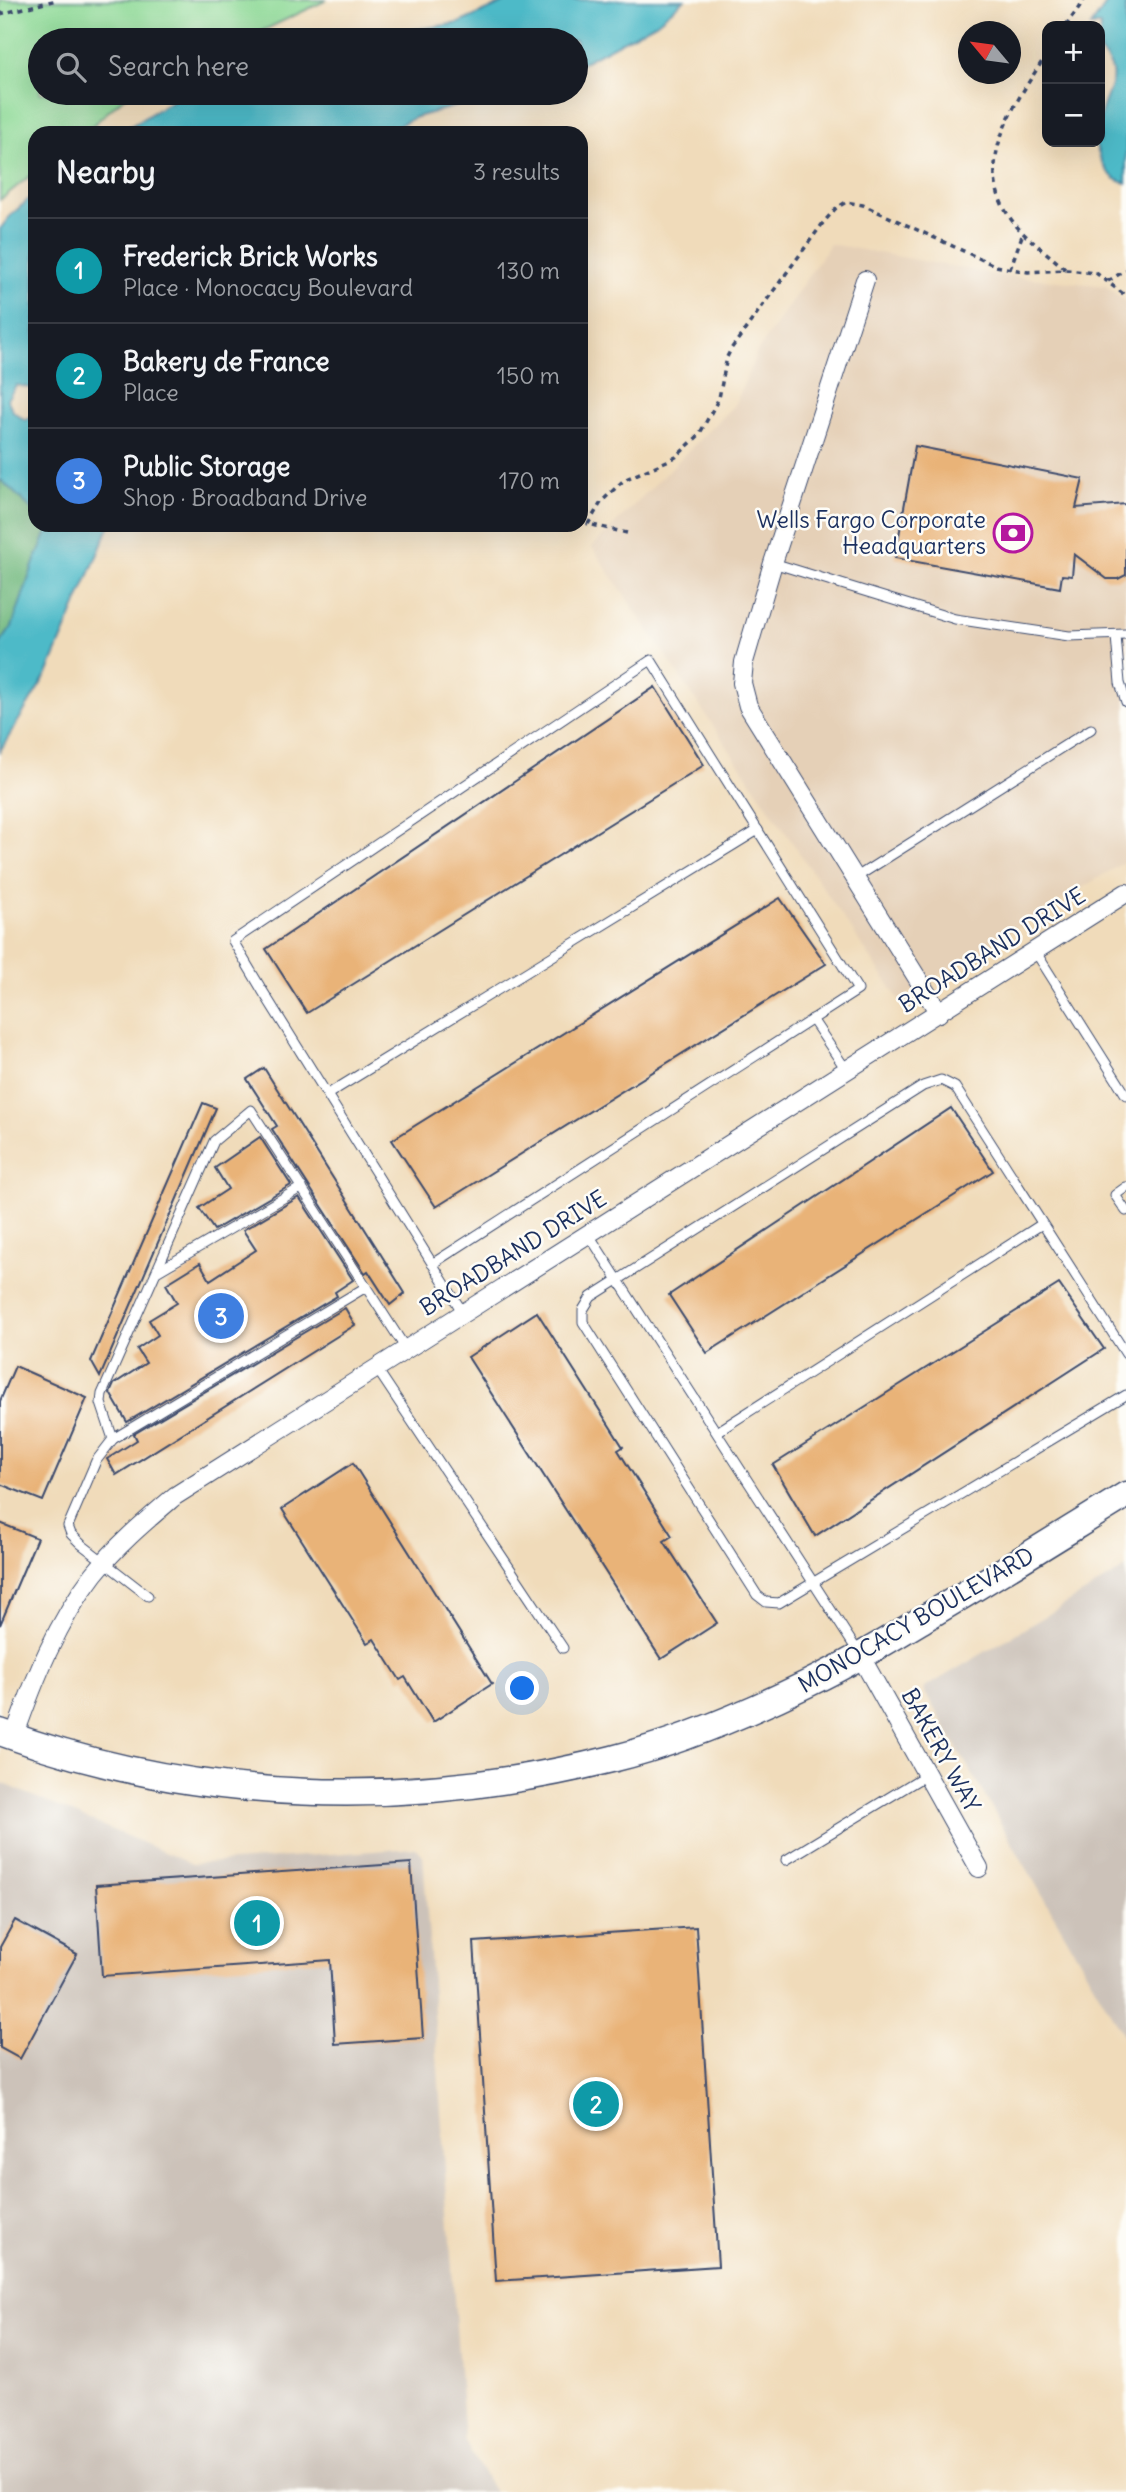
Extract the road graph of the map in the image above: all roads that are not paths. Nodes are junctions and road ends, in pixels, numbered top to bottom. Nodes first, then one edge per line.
1 (865, 280) dead end
2 (772, 563) junction
3 (1121, 635) edge
4 (1126, 702) edge
5 (1091, 729) dead end
6 (758, 831) junction
7 (855, 878) junction
8 (1126, 893) edge
9 (1035, 951) junction
10 (939, 1013) junction
11 (812, 1020) junction
12 (847, 1070) junction
13 (328, 1094) junction
14 (1126, 1096) edge
15 (302, 1187) junction
16 (1126, 1187) edge
17 (1126, 1211) edge
18 (1042, 1224) junction
19 (589, 1235) junction
20 (432, 1264) junction
21 (158, 1271) junction
22 (619, 1280) junction
23 (366, 1287) junction
24 (463, 1313) junction
25 (407, 1350) junction
26 (1126, 1354) edge
27 (377, 1369) junction
28 (1126, 1395) edge
29 (716, 1432) junction
30 (113, 1439) junction
31 (1126, 1495) edge
32 (104, 1563) junction
33 (813, 1583) junction
34 (148, 1596) dead end
35 (563, 1648) dead end
36 (861, 1657) junction
37 (7, 1734) edge
38 (926, 1775) junction
39 (786, 1860) dead end
40 (979, 1868) dead end

1 - 2 street
2 - 3 lane
2 - 7 street
3 - 4 lane
5 - 7 lane
6 - 11 lane
6 - 13 lane
6 - 13 lane
7 - 10 street
8 - 9 street, BROADBAND DRIVE
9 - 10 street, BROADBAND DRIVE
9 - 14 lane
10 - 12 street, BROADBAND DRIVE
11 - 12 lane
11 - 20 lane
12 - 19 street, BROADBAND DRIVE
13 - 20 lane
15 - 21 lane
15 - 21 lane
15 - 23 lane
16 - 17 lane
18 - 22 lane
18 - 26 lane
18 - 29 lane
19 - 22 lane
19 - 24 street, BROADBAND DRIVE
20 - 24 lane
21 - 30 lane
22 - 29 lane
22 - 33 lane
23 - 25 lane
23 - 30 lane
24 - 25 street, BROADBAND DRIVE
25 - 27 street, BROADBAND DRIVE
27 - 32 street, BROADBAND DRIVE
27 - 35 lane
28 - 33 lane
29 - 33 lane
30 - 32 lane
31 - 36 main road, MONOCACY BOULEVARD
32 - 34 lane
32 - 37 street, BROADBAND DRIVE
33 - 36 lane
36 - 37 main road, MONOCACY BOULEVARD
36 - 38 street, BAKERY WAY
38 - 39 lane
38 - 40 street, BAKERY WAY

